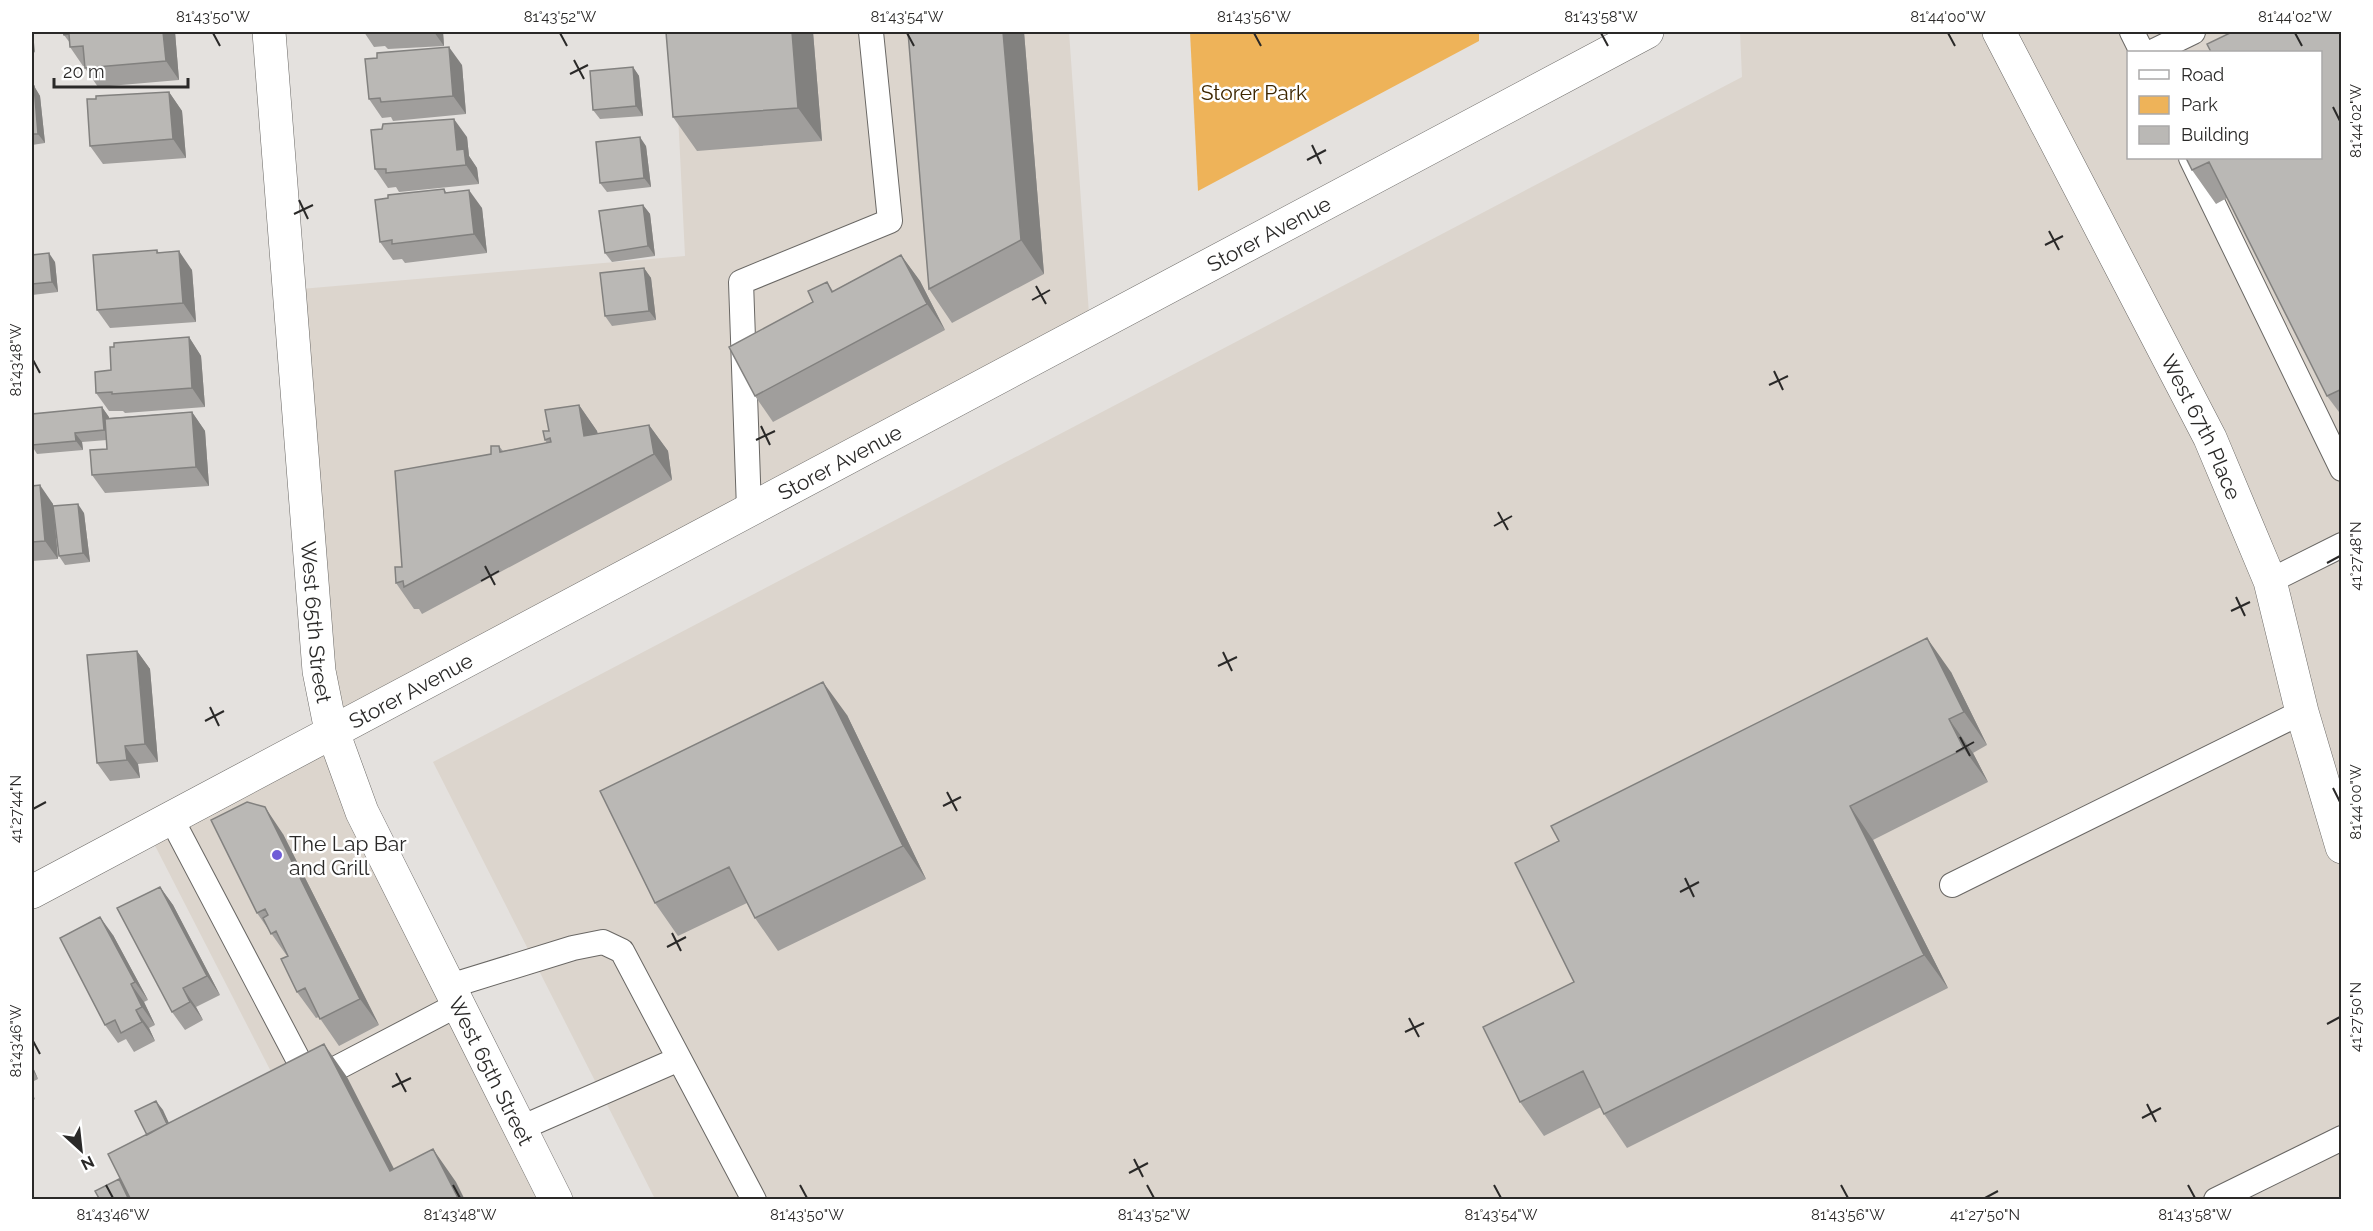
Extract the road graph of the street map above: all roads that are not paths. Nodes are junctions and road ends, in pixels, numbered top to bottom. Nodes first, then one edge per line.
1 (269, 32) edge
2 (871, 32) edge
3 (1647, 32) edge
4 (1999, 32) edge
5 (2132, 32) edge
6 (2193, 32) edge
7 (2142, 51) edge
8 (2154, 51) edge
9 (2191, 159) edge
10 (2342, 469) edge
11 (749, 509) junction
12 (2342, 545) edge
13 (2270, 581) junction
14 (2302, 712) junction
15 (333, 731) junction
16 (171, 818) junction
17 (2342, 847) edge
18 (1952, 885) dead end
19 (32, 892) edge
20 (454, 995) junction
21 (679, 1059) junction
22 (521, 1128) junction
23 (2342, 1138) edge
24 (556, 1200) edge
25 (754, 1200) edge
26 (2216, 1200) edge

1 - 15 street, West 65th Street
2 - 11 lane
3 - 11 street, Storer Avenue
4 - 13 street, West 67th Place
5 - 7 lane
6 - 8 lane
9 - 10 lane
11 - 15 street, Storer Avenue
12 - 13 lane
13 - 14 street, West 67th Place
14 - 17 street, West 67th Place
14 - 18 lane
15 - 16 street, Storer Avenue
15 - 20 street, West 65th Street
16 - 19 street, Storer Avenue
16 - 20 lane
20 - 21 lane
20 - 22 street, West 65th Street
21 - 22 lane
21 - 25 lane
22 - 24 street, West 65th Street
23 - 26 lane

